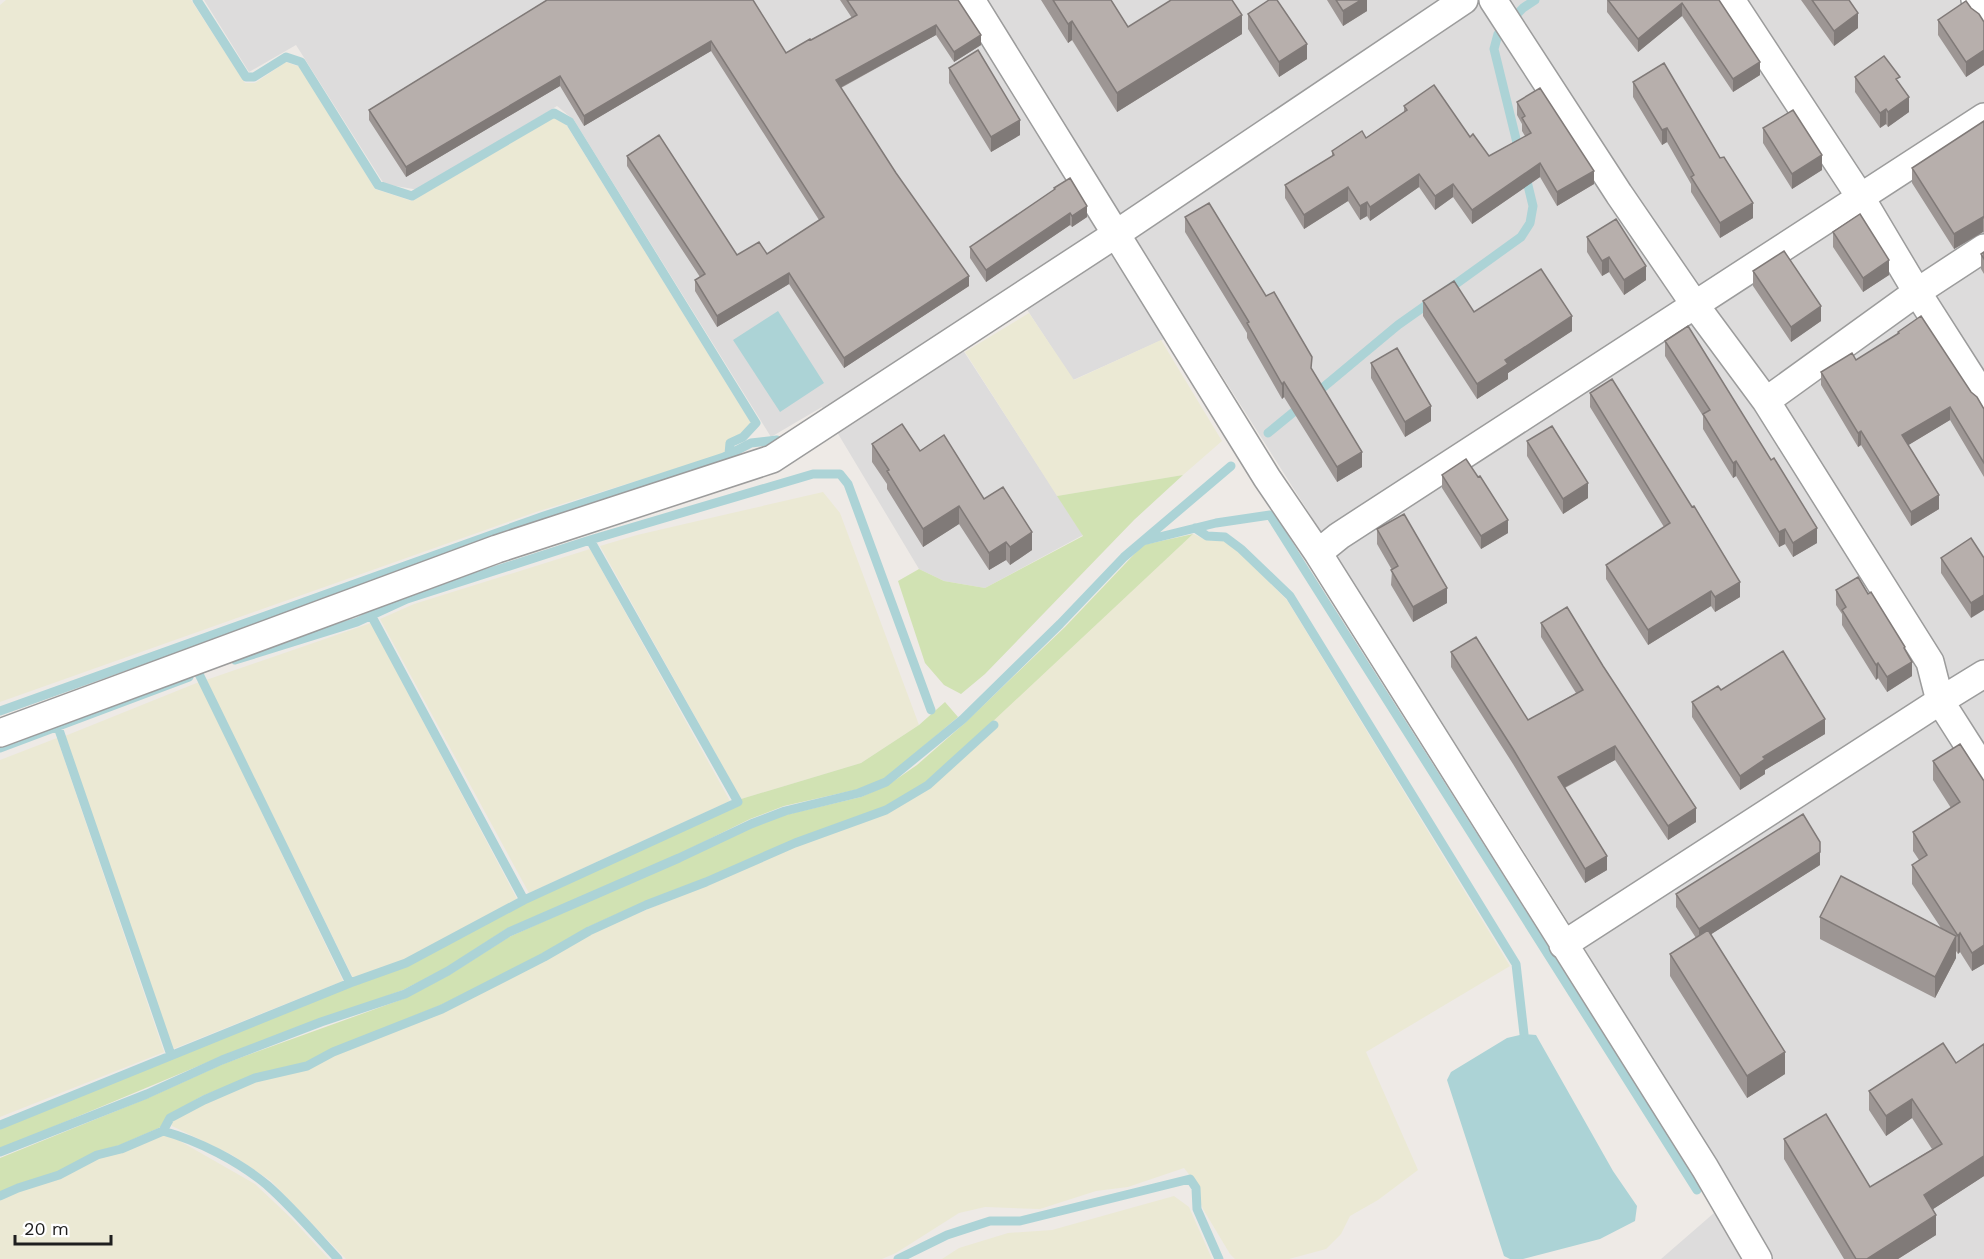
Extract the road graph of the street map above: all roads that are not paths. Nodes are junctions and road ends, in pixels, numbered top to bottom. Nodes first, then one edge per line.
1 (971, 0) edge
2 (1464, 0) edge
3 (1731, 0) edge
4 (1975, 0) edge
5 (1501, 13) edge
6 (1984, 14) edge
7 (1984, 117) edge
8 (1861, 198) junction
9 (1116, 234) junction
10 (1984, 248) edge
11 (1917, 292) junction
12 (1695, 305) junction
13 (1984, 397) edge
14 (1766, 401) junction
15 (1318, 554) junction
16 (1984, 674) edge
17 (1940, 701) junction
18 (0, 733) edge
19 (1984, 770) edge
20 (1563, 945) junction
21 (1758, 1259) edge

1 - 9 street
2 - 9 street
3 - 8 street
4 - 6 street
5 - 12 street
7 - 8 street
8 - 11 street
8 - 12 street
9 - 15 street
9 - 18 street
10 - 11 street
11 - 13 street
11 - 14 street
12 - 14 street
12 - 15 street
14 - 17 street
15 - 20 street
16 - 17 street
17 - 19 street
17 - 20 street
20 - 21 street

